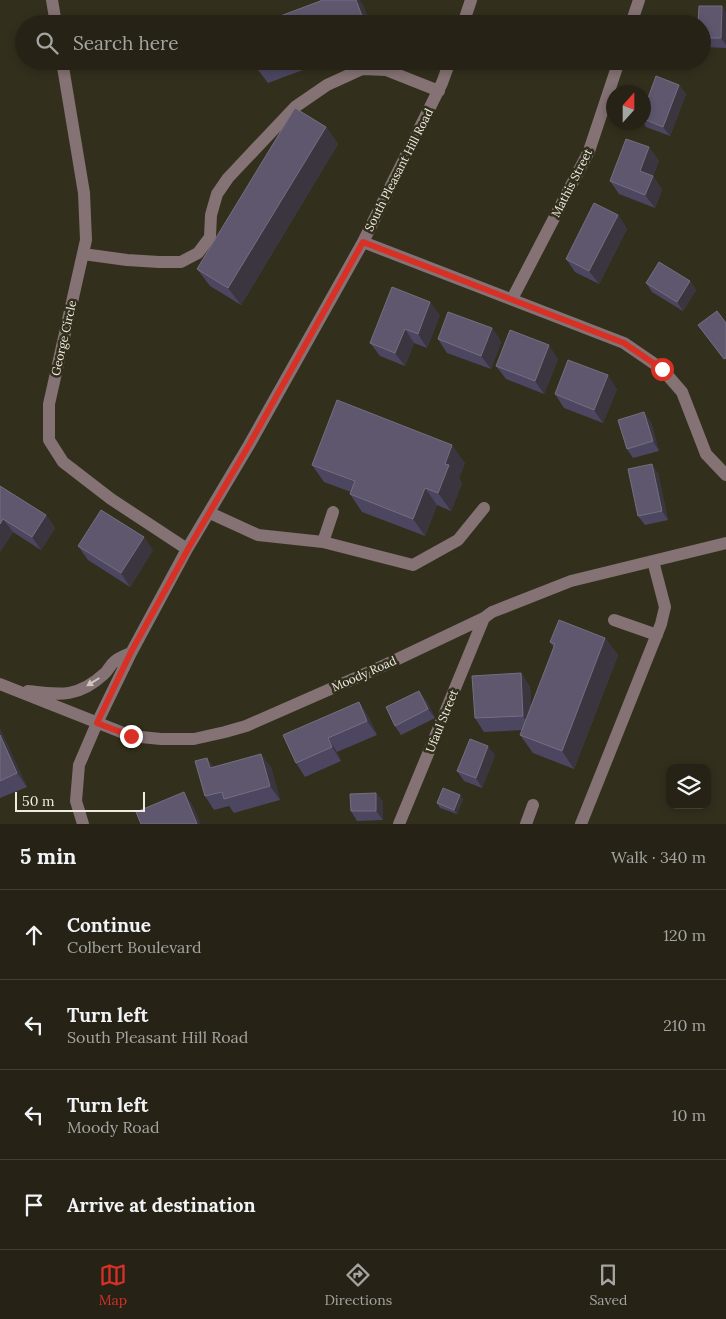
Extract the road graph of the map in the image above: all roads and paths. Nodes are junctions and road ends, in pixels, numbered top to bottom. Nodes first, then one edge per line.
1 (52, 0) edge
2 (471, 0) edge
3 (639, 0) edge
4 (54, 15) edge
5 (466, 15) edge
6 (634, 15) edge
7 (64, 70) edge
8 (360, 70) edge
9 (386, 70) edge
10 (447, 70) edge
11 (616, 70) edge
12 (439, 91) junction
13 (363, 242) junction
14 (83, 254) junction
15 (512, 300) junction
16 (726, 475) edge
17 (484, 508) dead end
18 (333, 512) dead end
19 (210, 513) junction
20 (323, 542) junction
21 (726, 543) edge
22 (188, 549) junction
23 (653, 561) junction
24 (484, 618) junction
25 (614, 620) dead end
26 (657, 636) junction
27 (131, 652) junction
28 (6, 686) edge
29 (97, 723) junction
30 (533, 805) dead end
31 (82, 824) edge
32 (399, 824) edge
33 (526, 824) edge
34 (581, 824) edge

1 - 4 street
2 - 5 street
3 - 6 street
7 - 14 street, George Circle
8 - 14 street
9 - 12 street
10 - 12 street, South Pleasant Hill Road
11 - 15 street, Mathis Street
12 - 13 street, South Pleasant Hill Road
13 - 15 street
13 - 19 street, South Pleasant Hill Road
14 - 22 street, George Circle
15 - 16 street
17 - 20 street
18 - 20 street
19 - 20 street
19 - 22 street, South Pleasant Hill Road
21 - 23 street, Moody Road
22 - 27 street, South Pleasant Hill Road
23 - 24 street, Moody Road
23 - 26 street
24 - 29 street, Moody Road
24 - 32 street, Ufaul Street
25 - 26 street
26 - 34 street
27 -> 28 street
27 - 29 street, South Pleasant Hill Road
28 - 29 street, Moody Road
29 - 31 street, South Pleasant Hill Road
30 - 33 street

